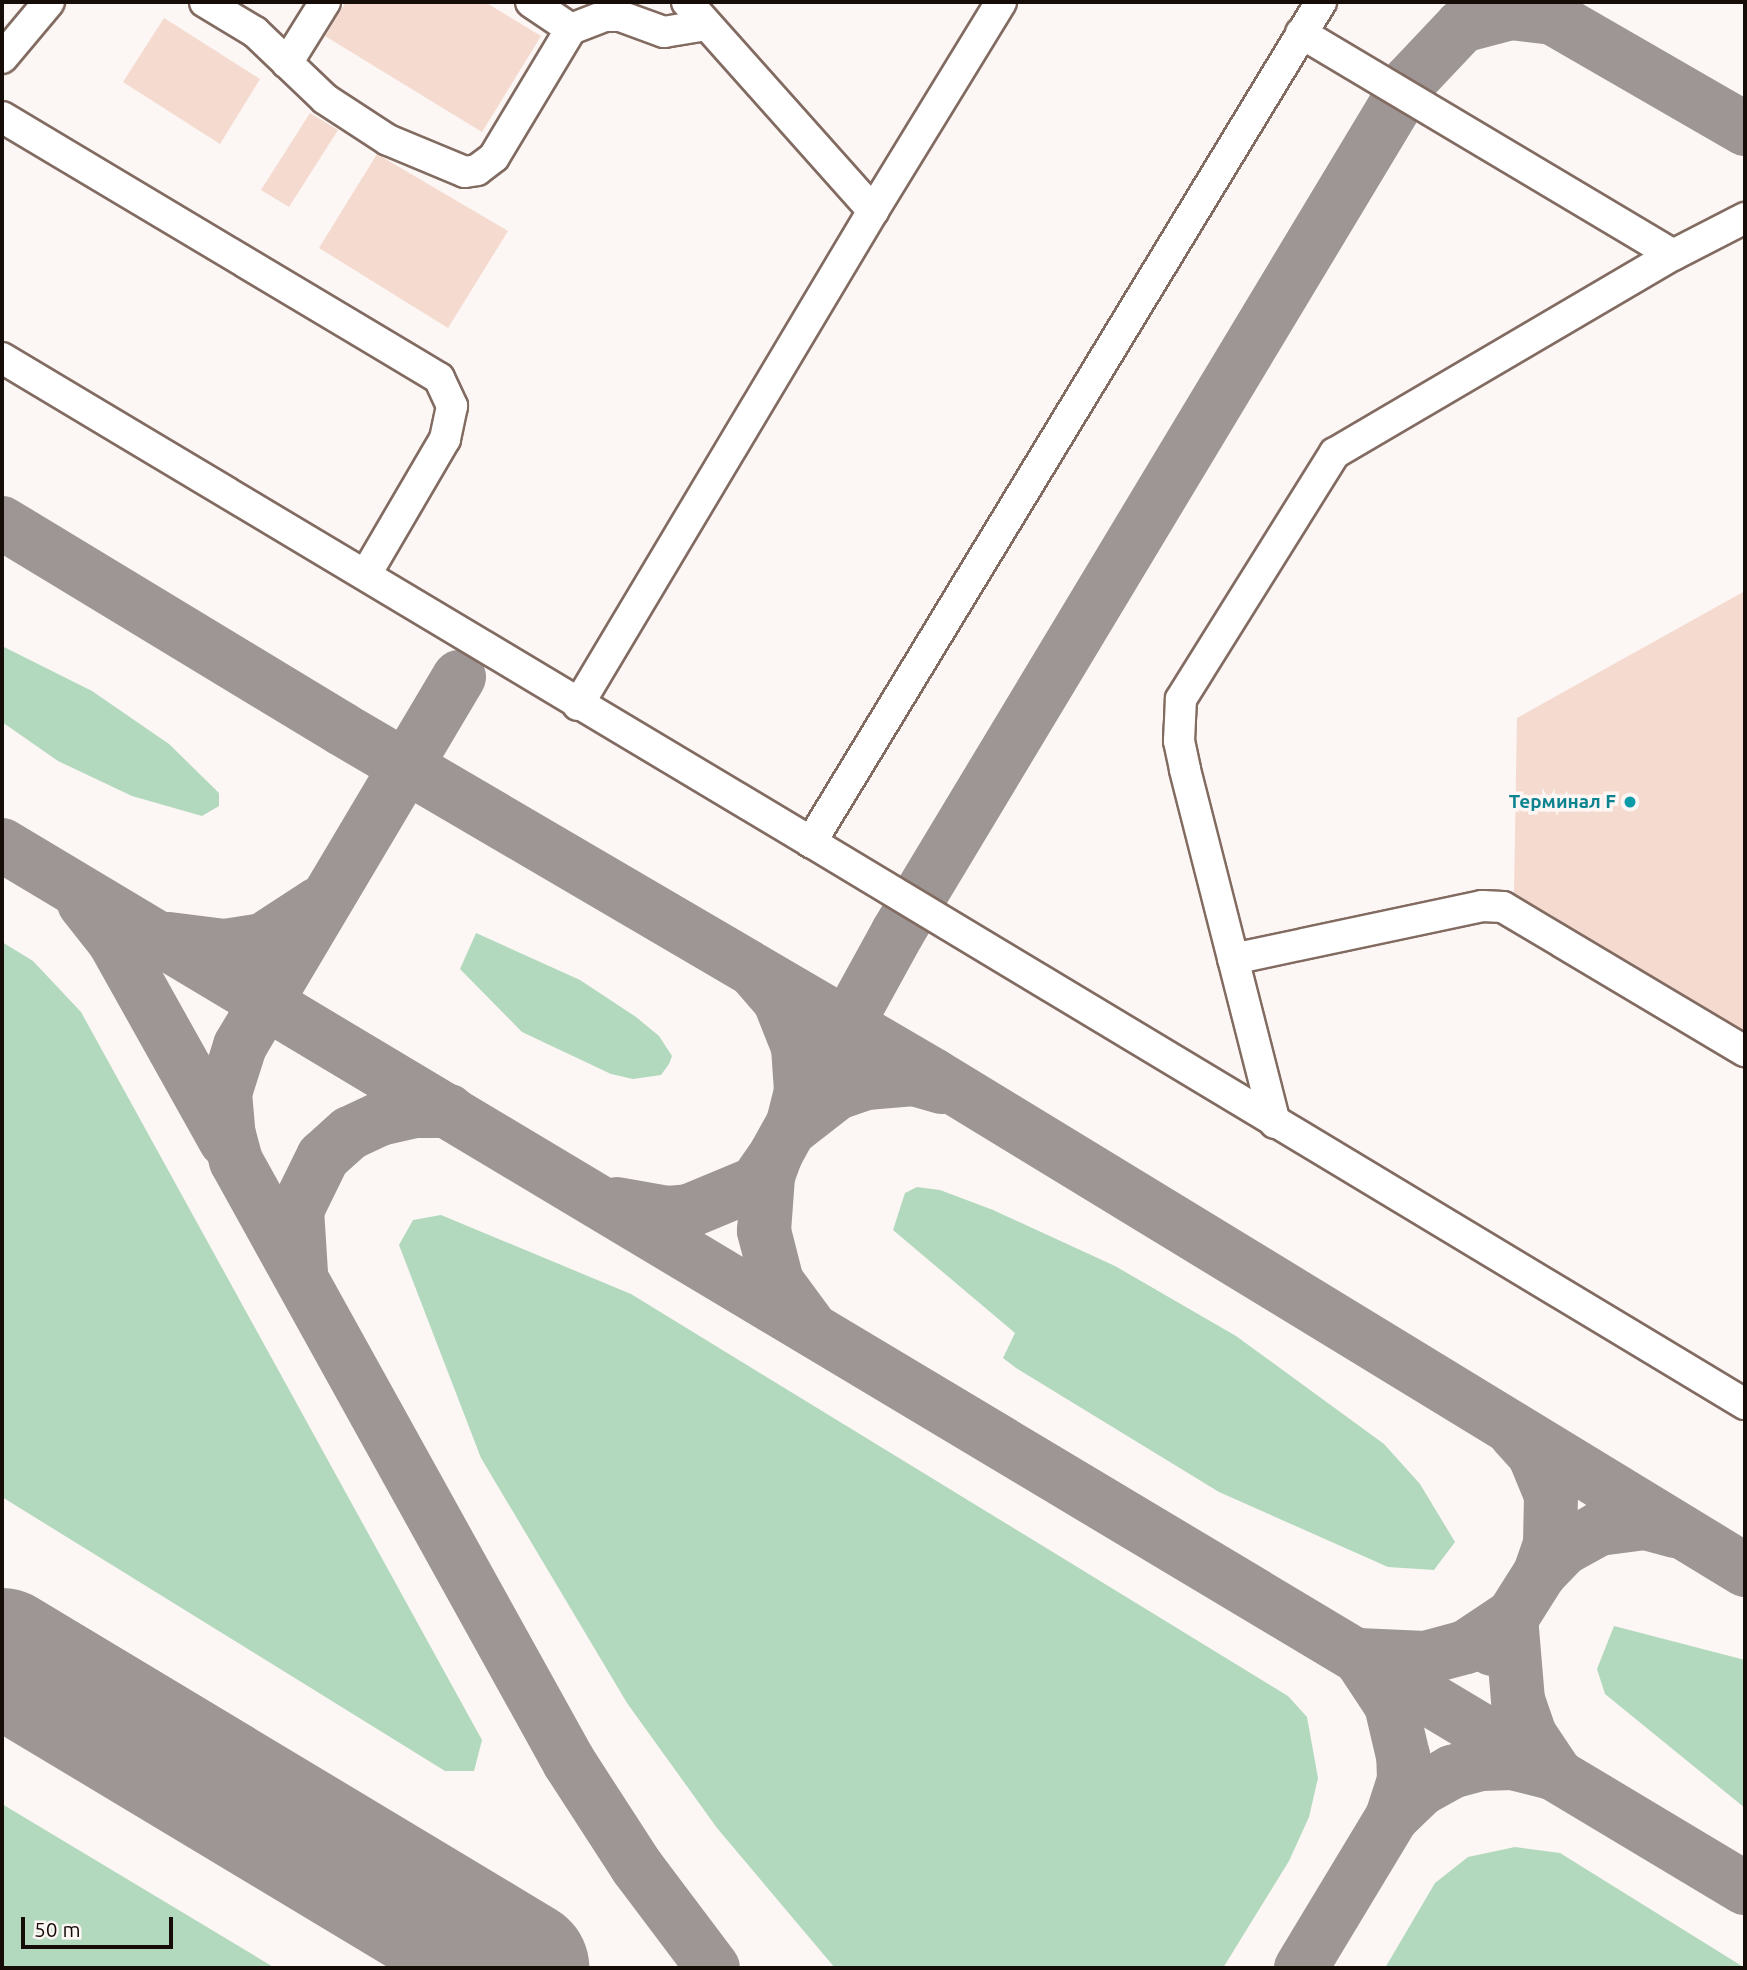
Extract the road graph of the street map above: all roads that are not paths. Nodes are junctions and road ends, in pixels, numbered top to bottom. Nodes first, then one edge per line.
1 (49, 2) edge
2 (205, 2) edge
3 (325, 2) edge
4 (531, 2) edge
5 (1001, 2) edge
6 (1321, 2) edge
7 (238, 9) edge
8 (697, 10) edge
9 (571, 29) junction
10 (1301, 33) junction
11 (2, 58) edge
12 (287, 63) junction
13 (2, 117) edge
14 (873, 211) junction
15 (1745, 218) edge
16 (1673, 255) junction
17 (2, 358) edge
18 (366, 574) junction
19 (578, 705) junction
20 (811, 842) junction
21 (1233, 959) junction
22 (1745, 1051) edge
23 (1275, 1123) junction
24 (1745, 1404) edge

1 - 11 lane
2 - 7 lane
3 - 12 lane
4 - 9 lane
5 - 14 lane
6 - 10 lane
7 - 12 lane
8 - 9 lane
8 - 14 lane
9 - 12 lane
10 - 16 lane
10 - 20 lane
13 - 18 lane
14 - 19 lane
15 - 16 lane
16 - 21 lane
17 - 18 lane
18 - 19 lane
19 - 20 lane
20 - 23 lane
21 - 22 lane
21 - 23 lane
23 - 24 lane

